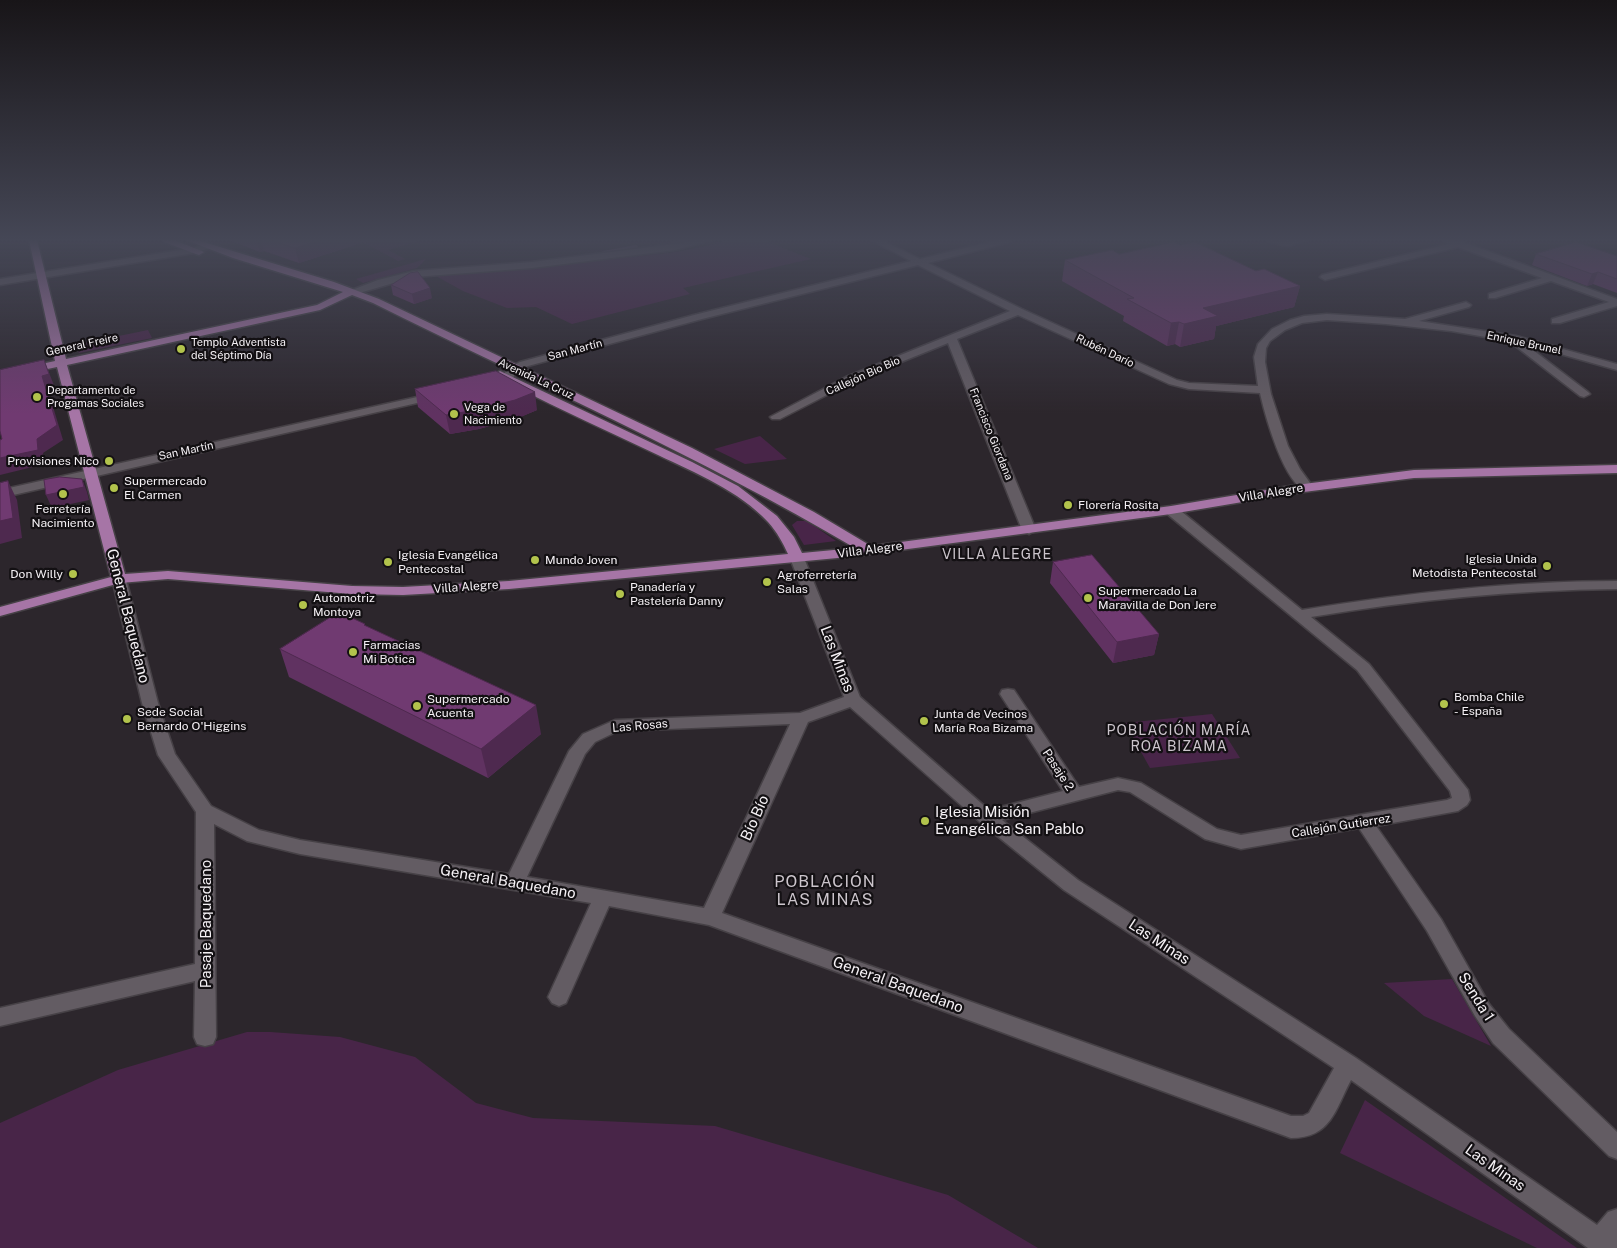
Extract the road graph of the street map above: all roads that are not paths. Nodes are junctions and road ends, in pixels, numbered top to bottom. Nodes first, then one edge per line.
1 (46, 298) edge
2 (339, 298) edge
3 (356, 298) edge
4 (365, 298) edge
5 (774, 298) edge
6 (993, 298) edge
7 (1617, 302) edge
8 (1466, 305) dead end
9 (1018, 311) junction
10 (1556, 321) dead end
11 (1401, 322) junction
12 (952, 339) junction
13 (1511, 339) junction
14 (60, 362) junction
15 (1617, 367) edge
16 (510, 373) junction
17 (0, 376) edge
18 (478, 385) edge
19 (1264, 390) junction
20 (449, 392) edge
21 (1584, 394) dead end
22 (776, 417) dead end
23 (1617, 469) edge
24 (91, 472) junction
25 (1307, 488) junction
26 (0, 494) edge
27 (1171, 510) junction
28 (805, 512) junction
29 (775, 522) junction
30 (1029, 530) junction
31 (868, 550) junction
32 (797, 558) junction
33 (119, 578) junction
34 (1617, 585) edge
35 (0, 612) edge
36 (1297, 615) junction
37 (1008, 694) dead end
38 (853, 700) junction
39 (800, 718) junction
40 (1075, 795) junction
41 (205, 810) junction
42 (986, 817) junction
43 (1365, 823) junction
44 (514, 882) junction
45 (603, 898) junction
46 (710, 917) junction
47 (206, 970) junction
48 (559, 997) dead end
49 (0, 1017) edge
50 (206, 1037) dead end
51 (1348, 1065) junction
52 (1617, 1148) edge
53 (1617, 1221) edge
54 (1604, 1244) edge

1 - 14 main road, General Baquedano
2 - 14 main road, General Freire
3 - 16 main road, Avenida La Cruz
4 - 16 main road, Avenida La Cruz
5 - 16 street, San Martín
6 - 9 street, Rubén Darío
7 - 10 street
8 - 11 street
9 - 12 street, Callejón Bio Bio
9 - 19 street, Rubén Darío
11 - 13 street, Enrique Brunel
11 - 19 street, Enrique Brunel
12 - 22 street, Callejón Bio Bio
12 - 30 street, Francisco Giordana
13 - 15 street, Enrique Brunel
13 - 21 street
14 - 17 main road, General Freire
14 - 24 main road, General Baquedano
16 - 18 street, San Martín
16 - 28 main road, Avenida La Cruz
16 - 29 main road, Avenida La Cruz
19 - 25 street, Enrique Brunel
20 - 24 street, San Martín
23 - 25 main road, Villa Alegre
24 - 26 street, San Martín
24 - 33 main road, General Baquedano
25 - 27 main road, Villa Alegre
27 - 30 main road, Villa Alegre
27 - 36 street, Callejón Gutierrez
28 - 29 main road
28 - 31 main road, Avenida La Cruz
29 - 32 main road, Avenida La Cruz
30 - 31 main road, Villa Alegre
31 - 32 main road, Villa Alegre
32 - 33 main road, Villa Alegre
32 - 38 street, Las Minas
33 - 35 main road, Villa Alegre
33 - 41 street, General Baquedano
34 - 36 street
36 - 43 street, Callejón Gutierrez
37 - 40 street, Pasaje 2
38 - 39 street, Las Rosas
38 - 42 street, Las Minas
39 - 44 street, Las Rosas
39 - 46 street, Bío Bío
40 - 42 street, Callejón Gutierrez
40 - 43 street, Callejón Gutierrez
41 - 44 street, General Baquedano
41 - 47 street, Pasaje Baquedano
42 - 51 street, Las Minas
43 - 52 street, Senda 1
44 - 45 street, General Baquedano
45 - 46 street, General Baquedano
45 - 48 street
46 - 51 street, General Baquedano
47 - 49 street
47 - 50 street, Pasaje Baquedano
51 - 54 street, Las Minas
53 - 54 street

